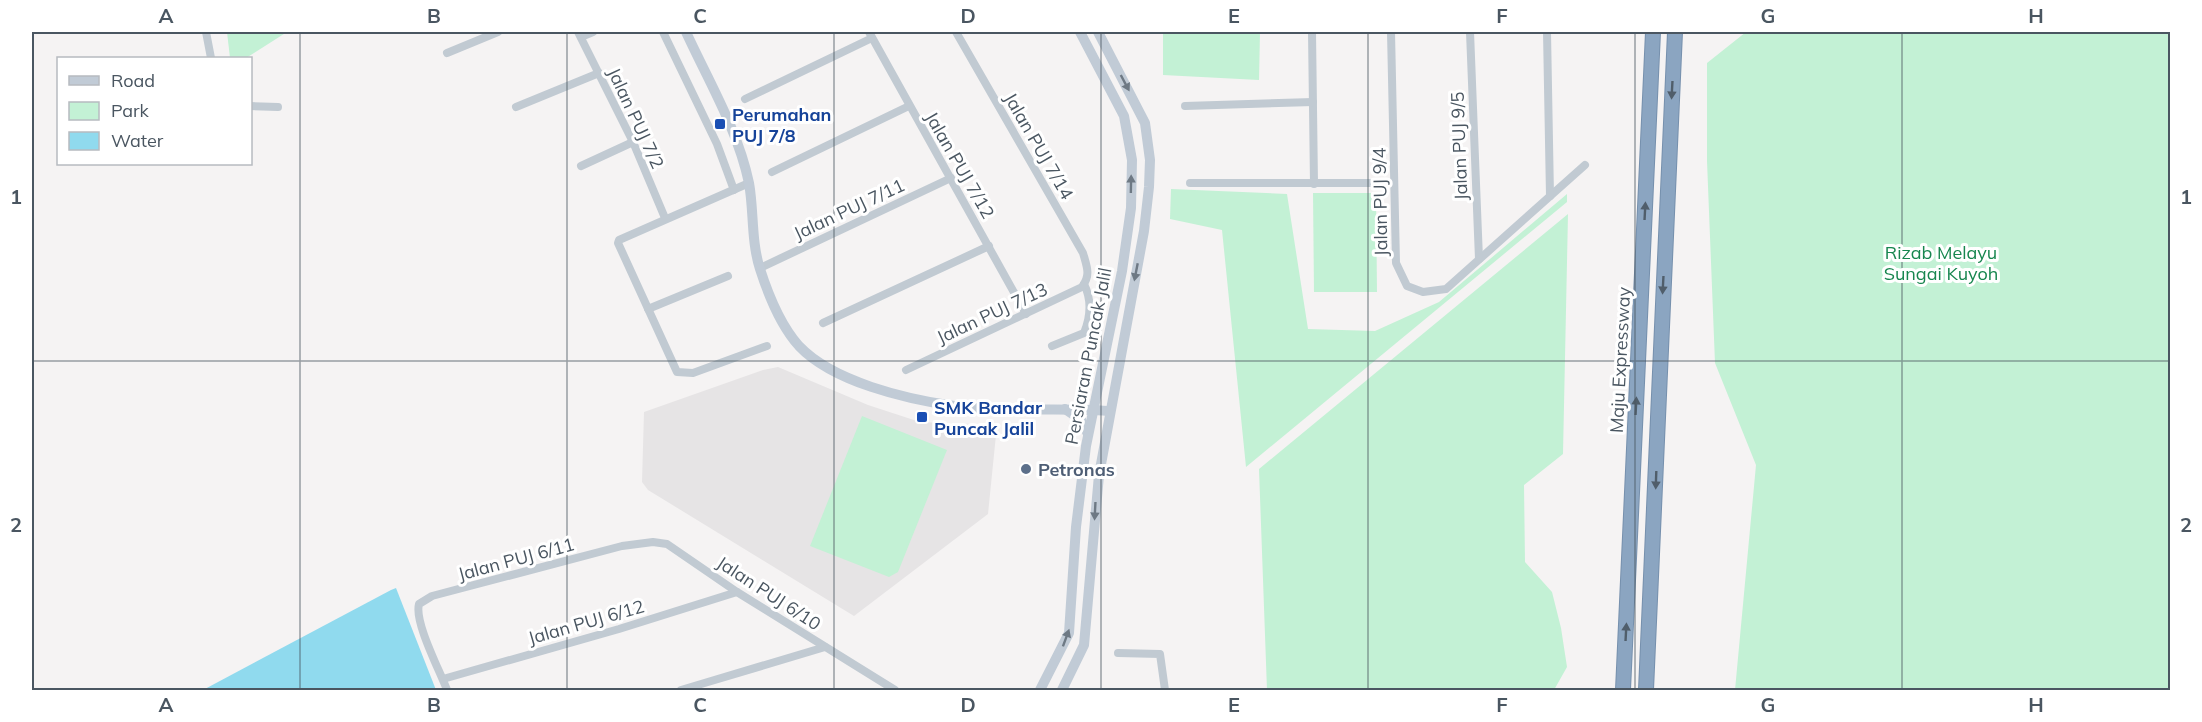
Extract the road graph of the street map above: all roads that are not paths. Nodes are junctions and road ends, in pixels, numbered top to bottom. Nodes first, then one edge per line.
1 (206, 32) edge
2 (498, 32) edge
3 (593, 32) edge
4 (663, 32) edge
5 (686, 32) edge
6 (956, 32) edge
7 (1080, 32) edge
8 (1098, 32) edge
9 (1312, 32) edge
10 (1391, 32) edge
11 (1470, 32) edge
12 (1547, 32) edge
13 (1653, 32) edge
14 (1675, 32) edge
15 (579, 34) edge
16 (871, 35) edge
17 (447, 53) dead end
18 (212, 57) edge
19 (599, 73) junction
20 (745, 99) dead end
21 (1313, 102) junction
22 (252, 105) edge
23 (909, 106) junction
24 (1185, 106) dead end
25 (278, 107) dead end
26 (516, 107) dead end
27 (633, 142) junction
28 (1585, 165) dead end
29 (581, 166) dead end
30 (772, 172) dead end
31 (951, 178) junction
32 (749, 183) junction
33 (1190, 183) dead end
34 (1394, 183) junction
35 (1314, 184) junction
36 (734, 190) junction
37 (1550, 196) junction
38 (665, 218) junction
39 (989, 246) junction
40 (1479, 259) junction
41 (760, 268) junction
42 (728, 276) dead end
43 (1086, 281) junction
44 (648, 309) junction
45 (1026, 314) junction
46 (824, 323) dead end
47 (767, 346) dead end
48 (1052, 346) dead end
49 (906, 370) dead end
50 (1097, 386) junction
51 (1065, 409) junction
52 (1092, 410) junction
53 (1108, 411) junction
54 (1088, 435) junction
55 (622, 546) joint
56 (737, 592) junction
57 (825, 647) junction
58 (1118, 653) dead end
59 (443, 679) junction
60 (699, 688) edge
61 (447, 690) edge
62 (681, 690) edge
63 (895, 690) edge
64 (1040, 690) edge
65 (1062, 690) edge
66 (1165, 690) edge
67 (1623, 690) edge
68 (1646, 690) edge

1 - 18 street
2 - 17 street
3 - 15 street
4 - 36 street
5 - 32 main road
6 - 43 street, Jalan PUJ 7/14
50 -> 7 main road, Persiaran Puncak Jalil
8 -> 53 main road, Persiaran Puncak Jalil
9 - 21 street
10 - 34 street, Jalan PUJ 9/4
11 - 40 street, Jalan PUJ 9/5
12 - 37 street
67 -> 13 highway, Maju Expressway
14 -> 68 highway
15 - 19 street, Jalan PUJ 7/2
16 - 20 street
16 - 23 street, Jalan PUJ 7/12
19 - 26 street
19 - 27 street, Jalan PUJ 7/2
21 - 24 street
21 - 35 street
22 - 25 street
23 - 30 street
23 - 31 street, Jalan PUJ 7/12
27 - 29 street
27 - 38 street, Jalan PUJ 7/2
28 - 37 street, Jalan PUJ 9/4
31 - 39 street, Jalan PUJ 7/12
31 - 41 street, Jalan PUJ 7/11
32 - 36 street
32 - 41 main road
33 - 35 street
34 - 35 street
34 - 40 street, Jalan PUJ 9/4
36 - 38 street
37 - 40 street, Jalan PUJ 9/4
38 - 44 street
39 - 45 street, Jalan PUJ 7/12
39 - 46 street
41 - 51 main road
42 - 44 street
43 - 45 street, Jalan PUJ 7/13
43 - 48 street, Jalan PUJ 7/14
44 - 47 street
45 - 49 street, Jalan PUJ 7/13
50 - 51 main road
50 - 52 main road, Persiaran Puncak Jalil
51 - 52 main road
51 - 54 main road
52 - 53 main road
52 - 54 main road, Persiaran Puncak Jalil
53 -> 65 main road, Persiaran Puncak Jalil
64 -> 54 main road, Persiaran Puncak Jalil
55 - 56 street, Jalan PUJ 6/10
55 - 59 street, Jalan PUJ 6/11
56 - 57 street, Jalan PUJ 6/10
56 - 59 street, Jalan PUJ 6/12
57 - 60 street
57 - 63 street, Jalan PUJ 6/10
58 - 66 street
59 - 61 street
60 - 62 street

